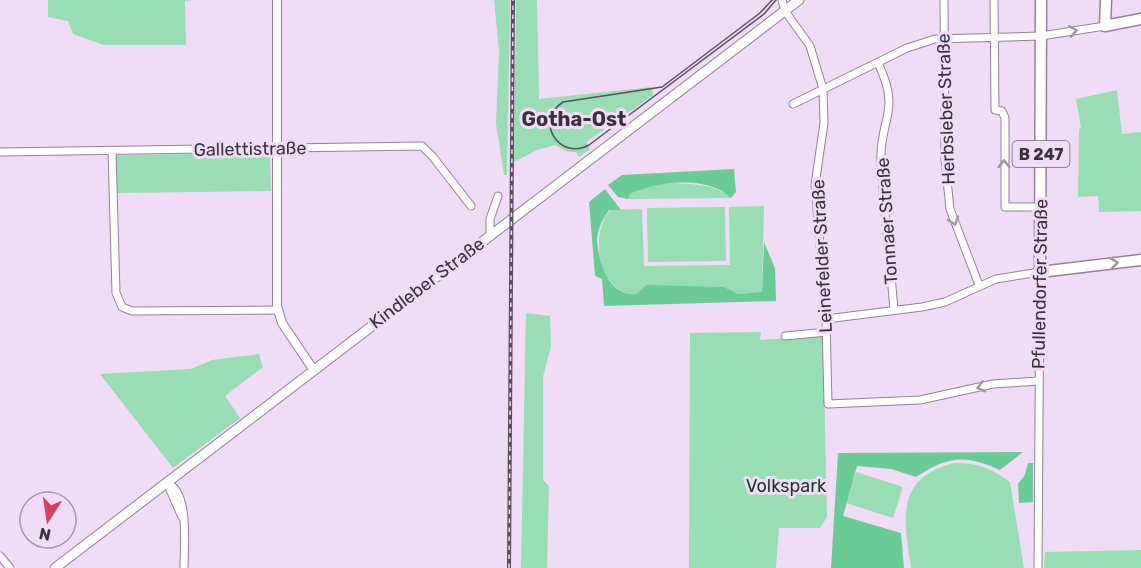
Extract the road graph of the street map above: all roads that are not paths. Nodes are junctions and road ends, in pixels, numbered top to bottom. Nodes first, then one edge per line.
1 (276, 0) edge
2 (782, 0) edge
3 (800, 0) edge
4 (944, 0) edge
5 (994, 0) edge
6 (1041, 0) edge
7 (1106, 0) edge
8 (785, 11) junction
9 (1141, 19) edge
10 (1106, 26) junction
11 (995, 36) junction
12 (1041, 36) junction
13 (944, 38) junction
14 (878, 63) junction
15 (823, 90) junction
16 (793, 104) dead end
17 (276, 149) junction
18 (112, 151) junction
19 (0, 152) edge
20 (498, 196) dead end
21 (471, 206) dead end
22 (1041, 207) junction
23 (490, 231) dead end
24 (1141, 260) edge
25 (1040, 272) junction
26 (979, 285) junction
27 (277, 310) junction
28 (894, 310) junction
29 (826, 319) junction
30 (827, 332) junction
31 (785, 336) dead end
32 (313, 369) junction
33 (1039, 381) junction
34 (167, 483) junction
35 (0, 556) edge
36 (10, 568) edge
37 (55, 568) edge
38 (184, 568) edge
39 (1038, 568) edge

1 - 17 street
2 - 8 street
3 - 8 main road, Kindleber Straße
4 - 13 street, Herbsleber Straße
5 - 11 street
6 - 12 main road, Pfullendorfer Straße / B 247
7 - 10 main road
8 - 15 street, Leinefelder Straße
8 - 32 main road, Kindleber Straße
9 - 10 main road
12 -> 10 street
11 - 12 street
11 - 13 street
22 -> 11 street
12 - 22 main road, Pfullendorfer Straße / B 247
13 - 14 street
13 -> 26 street, Herbsleber Straße
14 - 15 street
14 - 28 street, Tonnaer Straße
15 - 16 street
15 - 29 street, Leinefelder Straße
17 - 18 street, Gallettistraße
17 - 21 street, Gallettistraße
17 - 27 street
18 - 19 street, Gallettistraße
18 - 27 street
20 - 23 street
22 - 25 main road, Pfullendorfer Straße / B 247
25 -> 24 main road
25 - 26 street
25 - 33 street, Pfullendorfer Straße
26 - 28 street
27 - 32 street
28 - 29 street
29 - 30 street, Leinefelder Straße
30 - 31 street
33 -> 30 street, Leinefelder Straße
32 - 34 main road, Kindleber Straße
33 - 39 street, Pfullendorfer Straße
34 - 37 main road, Kindleber Straße
34 - 38 street
35 - 36 street

